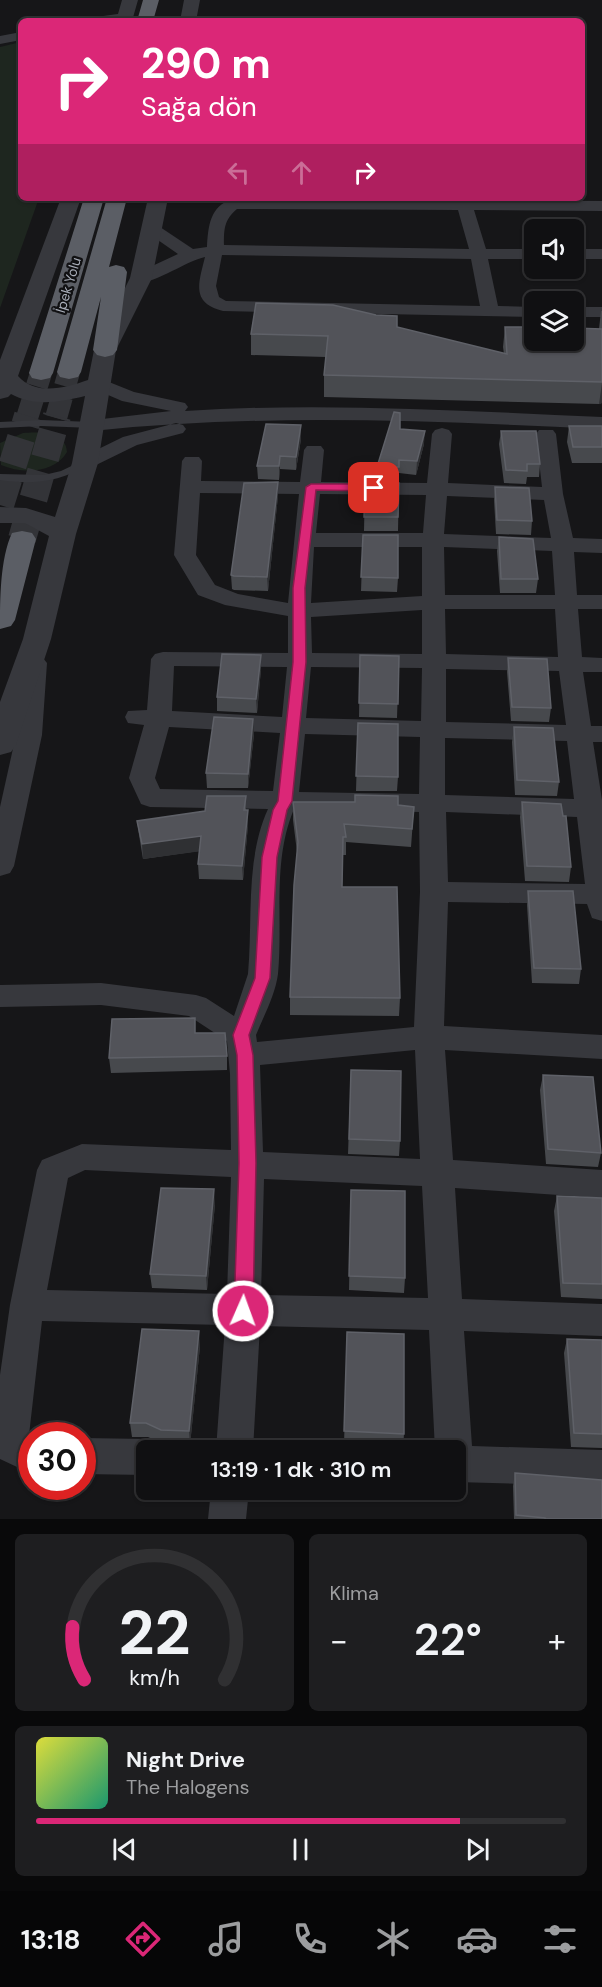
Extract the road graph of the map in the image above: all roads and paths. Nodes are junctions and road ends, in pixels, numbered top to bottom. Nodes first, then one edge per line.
1 (130, 0) edge
2 (151, 0) edge
3 (192, 0) edge
4 (124, 18) edge
5 (146, 18) edge
6 (189, 18) edge
7 (18, 37) edge
8 (0, 40) edge
9 (70, 201) edge
10 (93, 201) edge
11 (116, 201) edge
12 (130, 201) edge
13 (157, 201) edge
14 (464, 204) junction
15 (602, 206) edge
16 (151, 228) junction
17 (215, 250) junction
18 (479, 254) junction
19 (524, 254) edge
20 (584, 254) edge
21 (602, 254) edge
22 (190, 255) junction
23 (141, 278) junction
24 (490, 312) junction
25 (524, 312) edge
26 (584, 312) edge
27 (602, 312) edge
28 (105, 350) junction
29 (69, 372) tunnel mouth
30 (41, 373) tunnel mouth
31 (3, 384) edge
32 (99, 384) junction
33 (241, 413) junction
34 (284, 414) junction
35 (602, 423) edge
36 (0, 425) edge
37 (92, 425) junction
38 (441, 434) dead end
39 (546, 434) dead end
40 (314, 450) dead end
41 (192, 461) dead end
42 (85, 463) junction
43 (0, 477) edge
44 (190, 487) junction
45 (311, 487) junction
46 (436, 489) junction
47 (553, 495) junction
48 (0, 515) edge
49 (63, 534) junction
50 (22, 539) tunnel mouth
51 (305, 540) junction
52 (433, 540) junction
53 (563, 546) junction
54 (602, 546) edge
55 (433, 602) junction
56 (566, 602) junction
57 (602, 602) edge
58 (297, 611) junction
59 (0, 620) edge
60 (37, 639) junction
61 (434, 661) junction
62 (300, 662) junction
63 (570, 663) junction
64 (602, 665) edge
65 (148, 717) junction
66 (295, 726) junction
67 (433, 730) junction
68 (591, 733) edge
69 (0, 745) edge
70 (285, 801) junction
71 (432, 803) junction
72 (596, 809) edge
73 (0, 866) edge
74 (434, 892) junction
75 (601, 900) edge
76 (0, 996) edge
77 (429, 1037) junction
78 (243, 1045) junction
79 (602, 1047) edge
80 (247, 1163) junction
81 (438, 1173) junction
82 (602, 1184) edge
83 (27, 1305) junction
84 (243, 1311) junction
85 (447, 1313) junction
86 (602, 1320) edge
87 (235, 1440) edge
88 (453, 1440) edge
89 (18, 1449) edge
90 (96, 1456) edge
91 (136, 1457) edge
92 (466, 1464) edge
93 (602, 1468) edge
94 (229, 1500) edge
95 (226, 1519) edge

1 - 4 street
2 - 5 highway
3 - 6 street
7 - 8 street
9 - 31 street
10 - 30 highway, İpek Yolu
11 - 29 highway, İpek Yolu
12 - 28 highway
13 - 16 street
14 - 15 street
14 - 17 street
14 - 18 street
16 - 22 street
16 - 23 street
17 - 18 street
17 - 22 street
17 - 24 street
18 - 19 street
18 - 24 street
20 - 21 street
22 - 23 street
23 - 28 street
24 - 25 street
26 - 27 street
28 - 32 street
31 - 32 street
32 - 33 street
32 - 37 street
33 - 34 street
33 - 37 street
34 - 35 street
34 - 42 street
36 - 37 lane
37 - 42 street
38 - 46 street
39 - 47 street
40 - 45 street
41 - 44 street
42 - 43 lane
42 - 49 street
44 - 45 street
44 - 58 street
45 - 46 street
45 - 51 street
46 - 47 street
46 - 52 street
47 - 53 street
48 - 49 street
49 - 60 street
50 - 59 highway
51 - 52 street
51 - 58 street
52 - 53 street
52 - 55 street
53 - 54 street
53 - 56 street
55 - 56 street
55 - 58 street
55 - 61 street
56 - 57 street
56 - 63 street
58 - 62 street
60 - 69 street
60 - 73 street
61 - 62 street
61 - 63 street
61 - 67 street
62 - 65 street
62 - 66 street
63 - 64 street
63 - 68 street
65 - 66 street
65 - 70 street
66 - 67 street
66 - 70 street
67 - 68 street
67 - 71 street
68 - 72 street
70 - 71 street
70 - 78 street
71 - 72 street
71 - 74 street
72 - 75 street
74 - 75 street
74 - 77 street
76 - 78 street
77 - 78 street
77 - 79 street
77 - 81 street
78 - 80 street
80 - 81 street
80 - 83 street
80 - 84 street
81 - 82 street
81 - 85 street
83 - 84 street
83 - 89 street
84 - 85 street
84 - 87 street
85 - 86 street
85 - 88 street
90 - 91 street
92 - 93 street
94 - 95 street

